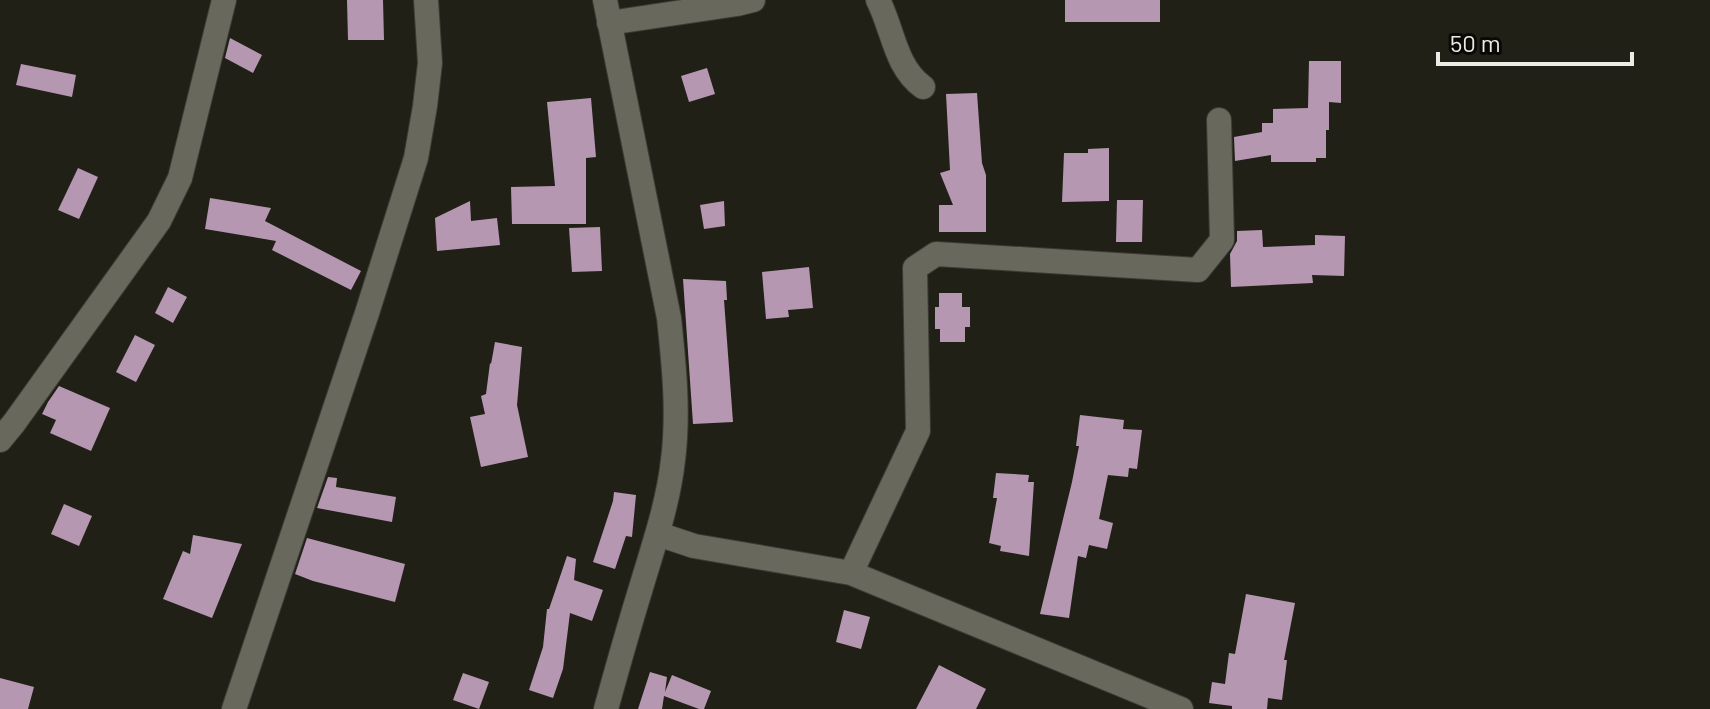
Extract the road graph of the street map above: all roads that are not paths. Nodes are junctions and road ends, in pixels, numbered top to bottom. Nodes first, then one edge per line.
1 (224, 0) edge
2 (426, 0) edge
3 (753, 0) edge
4 (878, 0) edge
5 (607, 11) edge
6 (923, 87) dead end
7 (1219, 120) dead end
8 (0, 440) edge
9 (658, 534) junction
10 (851, 573) junction
11 (234, 709) edge
12 (606, 709) edge
13 (1181, 709) edge

1 - 8 street
2 - 11 street
3 - 5 street
4 - 6 street
5 - 9 street
7 - 10 street
9 - 10 street
9 - 12 street
10 - 13 street

